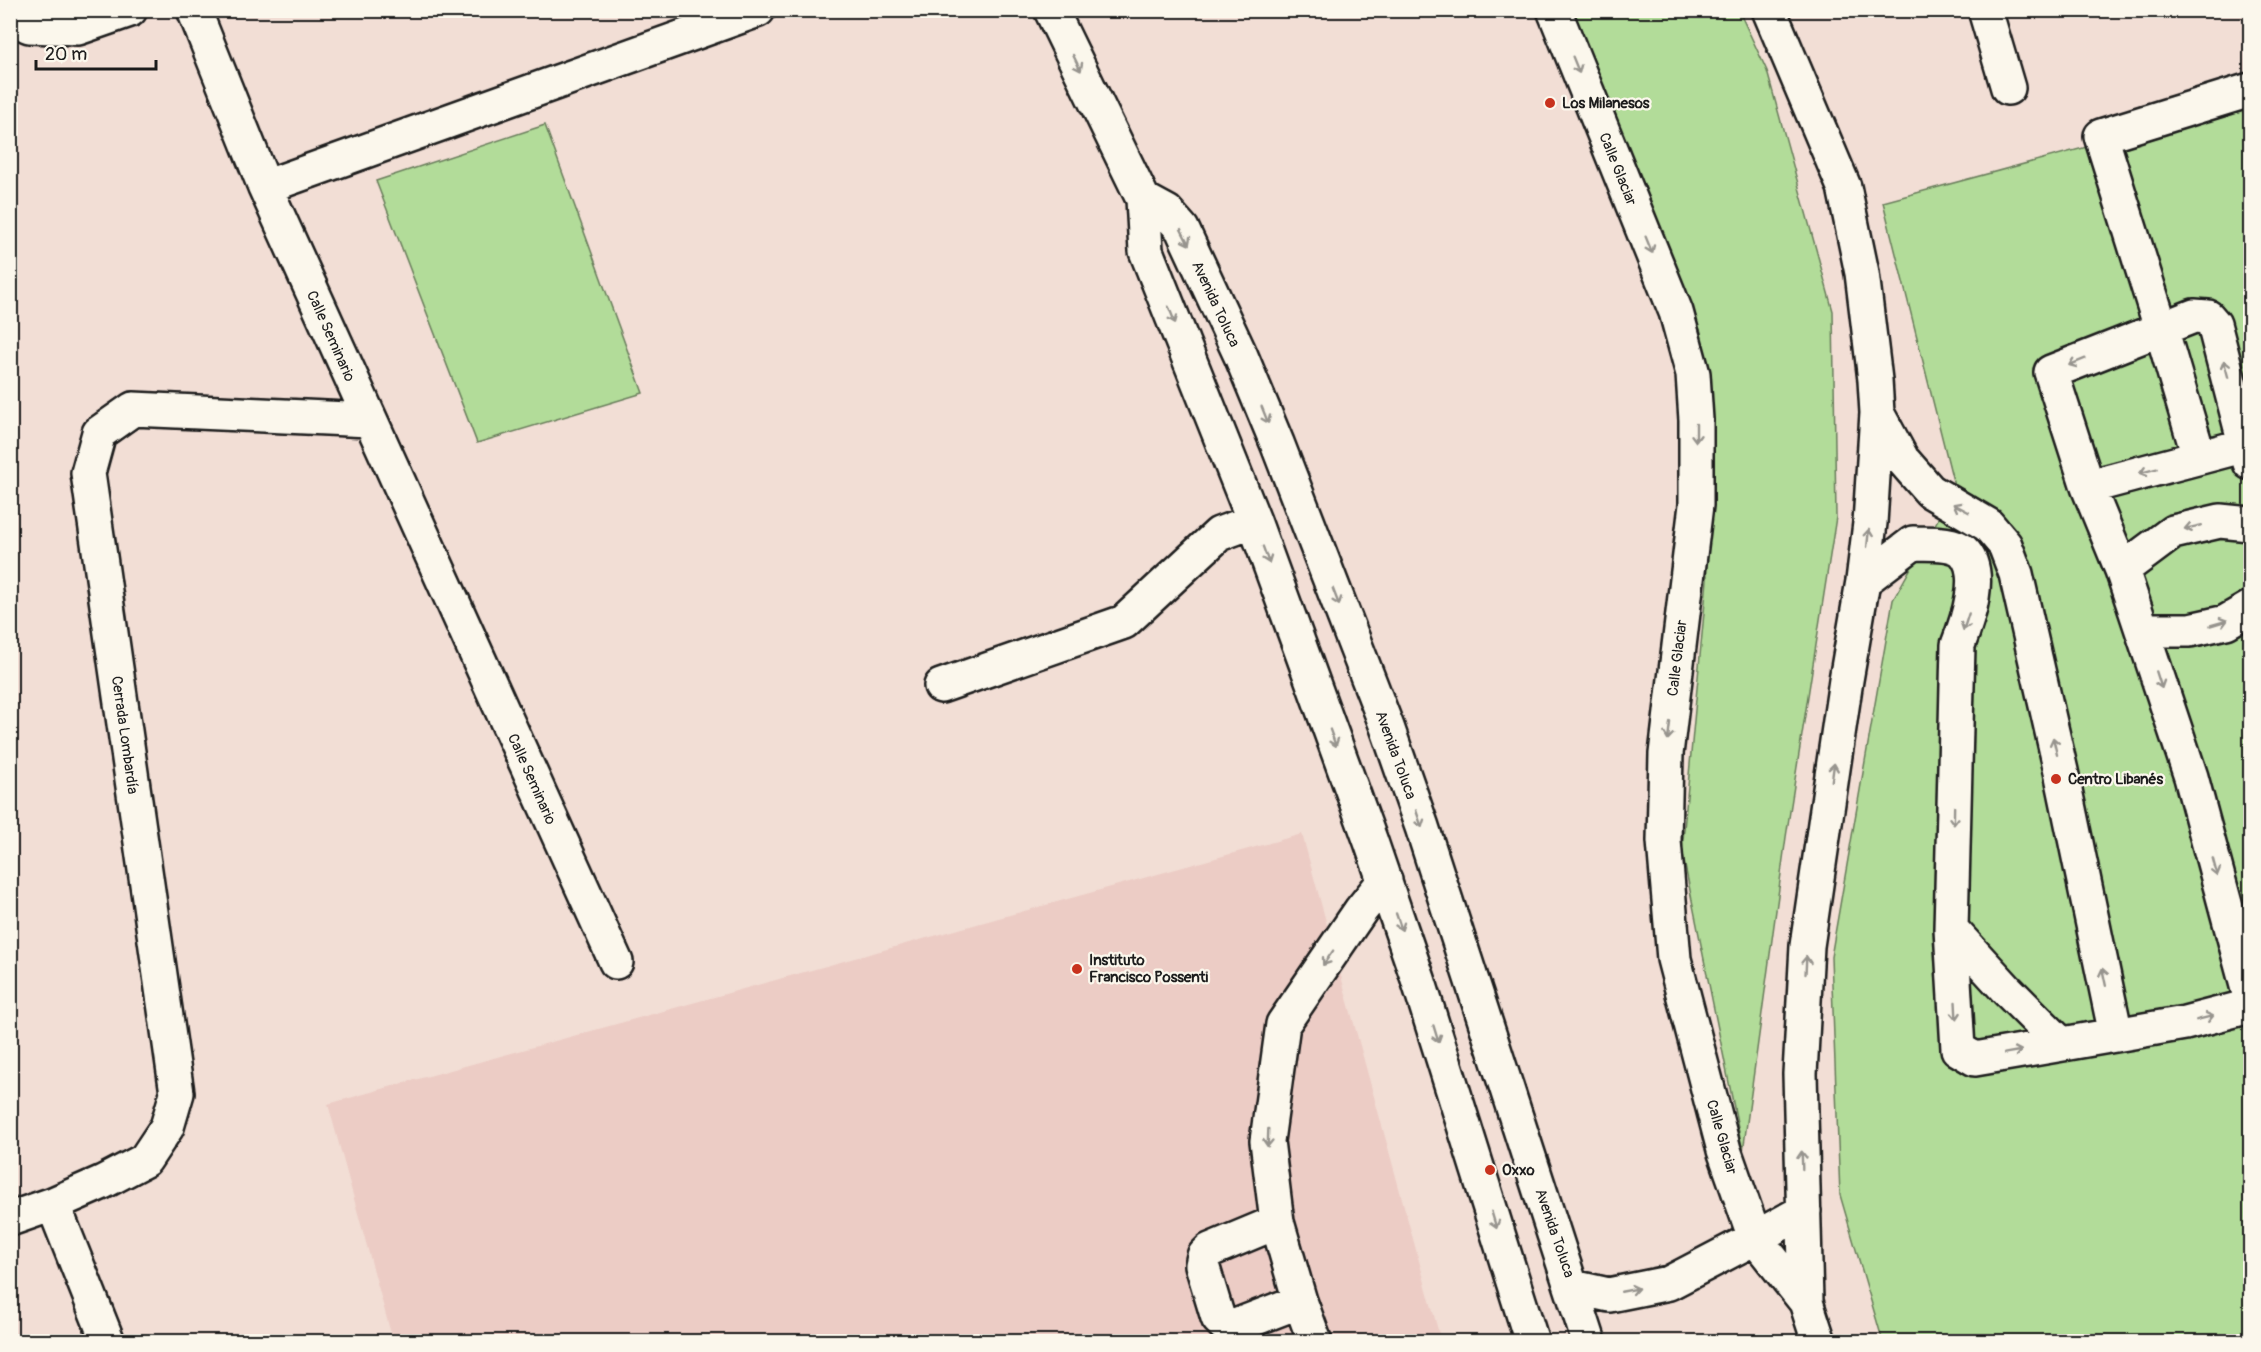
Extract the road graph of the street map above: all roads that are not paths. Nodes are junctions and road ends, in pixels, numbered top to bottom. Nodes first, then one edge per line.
1 (130, 10) edge
2 (194, 10) edge
3 (758, 10) edge
4 (1051, 10) edge
5 (1554, 10) edge
6 (1769, 10) edge
7 (1985, 10) edge
8 (10, 16) edge
9 (2008, 88) dead end
10 (2250, 90) edge
11 (265, 187) junction
12 (1143, 199) junction
13 (2161, 328) junction
14 (1876, 414) junction
15 (369, 420) junction
16 (2248, 454) edge
17 (2199, 457) junction
18 (2088, 487) junction
19 (1930, 491) junction
20 (1254, 521) junction
21 (2250, 524) edge
22 (1913, 543) junction
23 (2005, 545) junction
24 (1971, 565) junction
25 (2122, 570) junction
26 (1863, 581) junction
27 (2250, 608) edge
28 (2142, 630) junction
29 (941, 686) dead end
30 (1385, 880) junction
31 (1951, 929) junction
32 (616, 962) dead end
33 (2250, 997) edge
34 (2250, 1006) edge
35 (2116, 1035) junction
36 (2061, 1044) junction
37 (53, 1204) junction
38 (1804, 1211) junction
39 (10, 1219) edge
40 (1277, 1222) junction
41 (1755, 1239) junction
42 (1573, 1287) junction
43 (1300, 1301) junction
44 (1806, 1302) junction
45 (108, 1341) edge
46 (1315, 1341) edge
47 (1532, 1341) edge
48 (1589, 1341) edge
49 (1819, 1341) edge

1 - 8 street
2 - 11 street, Calle Seminario
3 - 11 street
4 -> 12 street
5 -> 41 street, Calle Glaciar
6 - 14 street, Calle Glaciar
7 - 9 street
10 - 13 street
11 - 15 street, Calle Seminario
12 -> 20 street
12 -> 42 street, Avenida Toluca
16 -> 13 street
13 - 17 street
13 -> 18 street
14 - 19 street
26 -> 14 street, Calle Glaciar
15 - 32 street, Calle Seminario
15 - 37 street, Cerrada Lombardía
16 - 17 street
17 -> 18 street
18 - 25 street
19 - 22 street
23 -> 19 street
20 - 29 street
20 -> 30 street
21 -> 25 street
22 - 24 street
22 - 26 street
23 - 24 street
35 -> 23 street
24 -> 31 street
25 - 28 street
38 -> 26 street, Calle Glaciar
28 -> 27 street
28 -> 33 street
30 -> 40 street
30 -> 47 street
31 - 36 street
31 -> 36 street
35 -> 34 street
35 - 36 street
37 - 39 street, Cerrada Lombardía
37 - 45 street
38 - 41 street
38 - 44 street, Calle Glaciar
40 - 43 street
40 - 43 street
42 -> 41 street
41 - 44 street, Calle Glaciar
42 - 48 street, Avenida Toluca
43 - 46 street
44 - 49 street, Calle Glaciar

